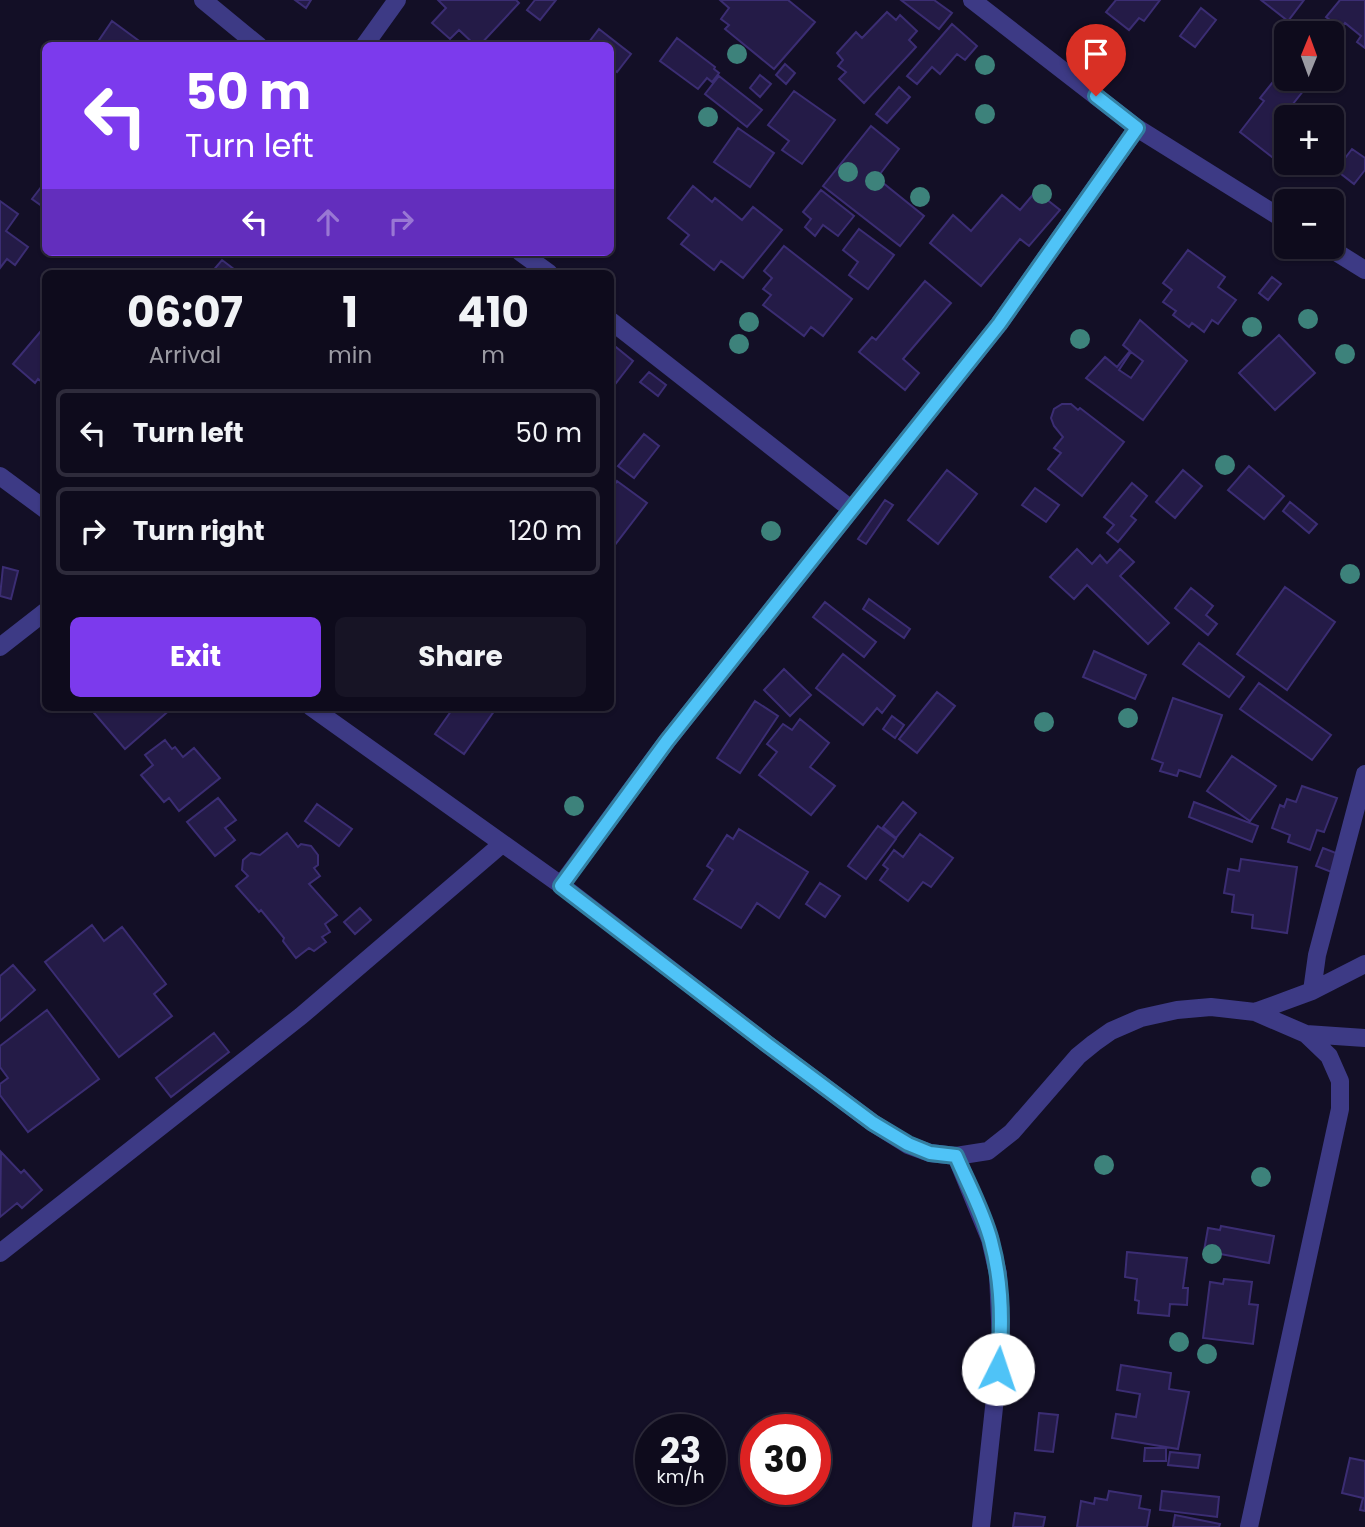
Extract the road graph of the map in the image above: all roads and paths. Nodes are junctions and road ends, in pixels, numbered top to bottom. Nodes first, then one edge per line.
1 (203, 0) edge
2 (397, 0) edge
3 (972, 0) edge
4 (254, 42) edge
5 (367, 42) edge
6 (1137, 128) junction
7 (1274, 214) edge
8 (526, 256) edge
9 (1344, 257) edge
10 (545, 270) edge
11 (1365, 270) edge
12 (614, 323) edge
13 (0, 476) edge
14 (42, 507) edge
15 (851, 509) junction
16 (42, 614) edge
17 (0, 647) edge
18 (317, 711) edge
19 (1365, 774) edge
20 (502, 844) junction
21 (561, 886) junction
22 (1365, 964) edge
23 (1312, 991) junction
24 (1255, 1012) junction
25 (1306, 1034) junction
26 (1365, 1038) edge
27 (956, 1156) junction
28 (0, 1254) edge
29 (981, 1527) edge
30 (1249, 1527) edge

1 - 4 street
2 - 5 street
3 - 6 street
6 - 7 street
6 - 15 street
8 - 10 street
9 - 11 street
12 - 15 street
13 - 14 street
15 - 21 street
16 - 17 street
18 - 20 street
19 - 23 street
20 - 21 street
20 - 28 street
21 - 27 street
22 - 23 street
23 - 24 street
24 - 25 street
24 - 27 street
25 - 26 street
25 - 30 street
27 - 29 street

